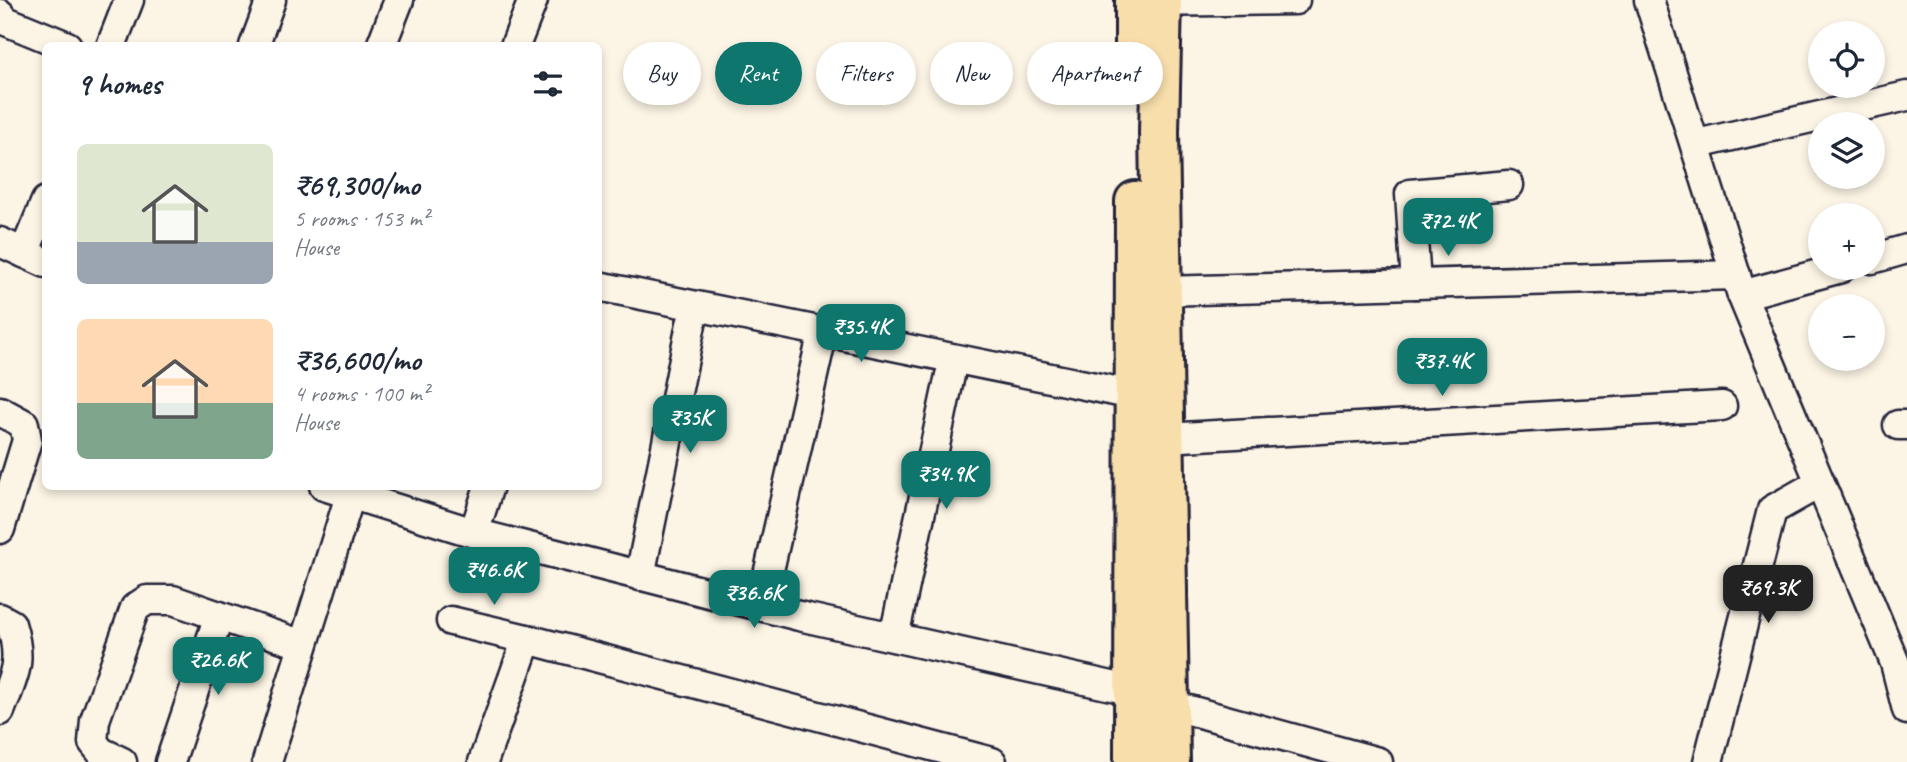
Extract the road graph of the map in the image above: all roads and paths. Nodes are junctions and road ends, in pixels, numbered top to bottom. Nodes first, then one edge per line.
1 (129, 0) edge
2 (271, 0) edge
3 (399, 0) edge
4 (533, 0) edge
5 (1295, 0) edge
6 (1649, 0) edge
7 (1148, 1) edge
8 (0, 14) edge
9 (57, 42) edge
10 (113, 42) edge
11 (255, 42) edge
12 (383, 42) edge
13 (517, 42) edge
14 (1907, 96) edge
15 (1697, 144) junction
16 (1509, 184) dead end
17 (42, 210) edge
18 (1907, 249) edge
19 (23, 252) edge
20 (1885, 255) edge
21 (1808, 274) edge
22 (1416, 284) junction
23 (1739, 285) junction
24 (602, 287) edge
25 (1162, 291) junction
26 (691, 324) dead end
27 (819, 349) dead end
28 (950, 375) dead end
29 (1134, 395) junction
30 (1722, 406) dead end
31 (0, 411) edge
32 (1165, 438) junction
33 (1820, 482) junction
34 (343, 490) edge
35 (488, 490) edge
36 (0, 529) edge
37 (474, 533) junction
38 (640, 576) junction
39 (761, 606) junction
40 (219, 616) junction
41 (0, 618) edge
42 (451, 621) dead end
43 (894, 637) junction
44 (527, 639) junction
45 (303, 645) junction
46 (1133, 691) junction
47 (1171, 705) junction
48 (1907, 710) edge
49 (0, 711) edge
50 (122, 762) edge
51 (170, 762) edge
52 (267, 762) edge
53 (483, 762) edge
54 (992, 762) edge
55 (1134, 762) edge
56 (1170, 762) edge
57 (1378, 762) edge
58 (1708, 762) edge

1 - 10 street
2 - 11 street
3 - 12 street
4 - 13 street
5 - 7 street
6 - 15 street
7 - 25 main road
7 - 29 main road
8 - 9 street
14 - 15 street
15 - 23 street
16 - 22 street
17 - 19 street
18 - 20 street
21 - 23 street
22 - 23 street
22 - 25 street
23 - 33 street
24 - 29 street
25 - 32 main road
26 - 38 street
27 - 39 street
28 - 43 street
29 - 46 main road
30 - 32 street
31 - 36 street
32 - 47 main road
33 - 48 street
33 - 58 street
34 - 37 street
34 - 45 street
35 - 37 street
37 - 38 street
38 - 39 street
39 - 43 street
40 - 45 street
40 - 50 street
40 - 51 street
41 - 49 street
42 - 44 street
43 - 46 street
44 - 53 street
44 - 54 street
45 - 52 street
46 - 47 street
46 - 55 main road
47 - 56 main road
47 - 57 street

